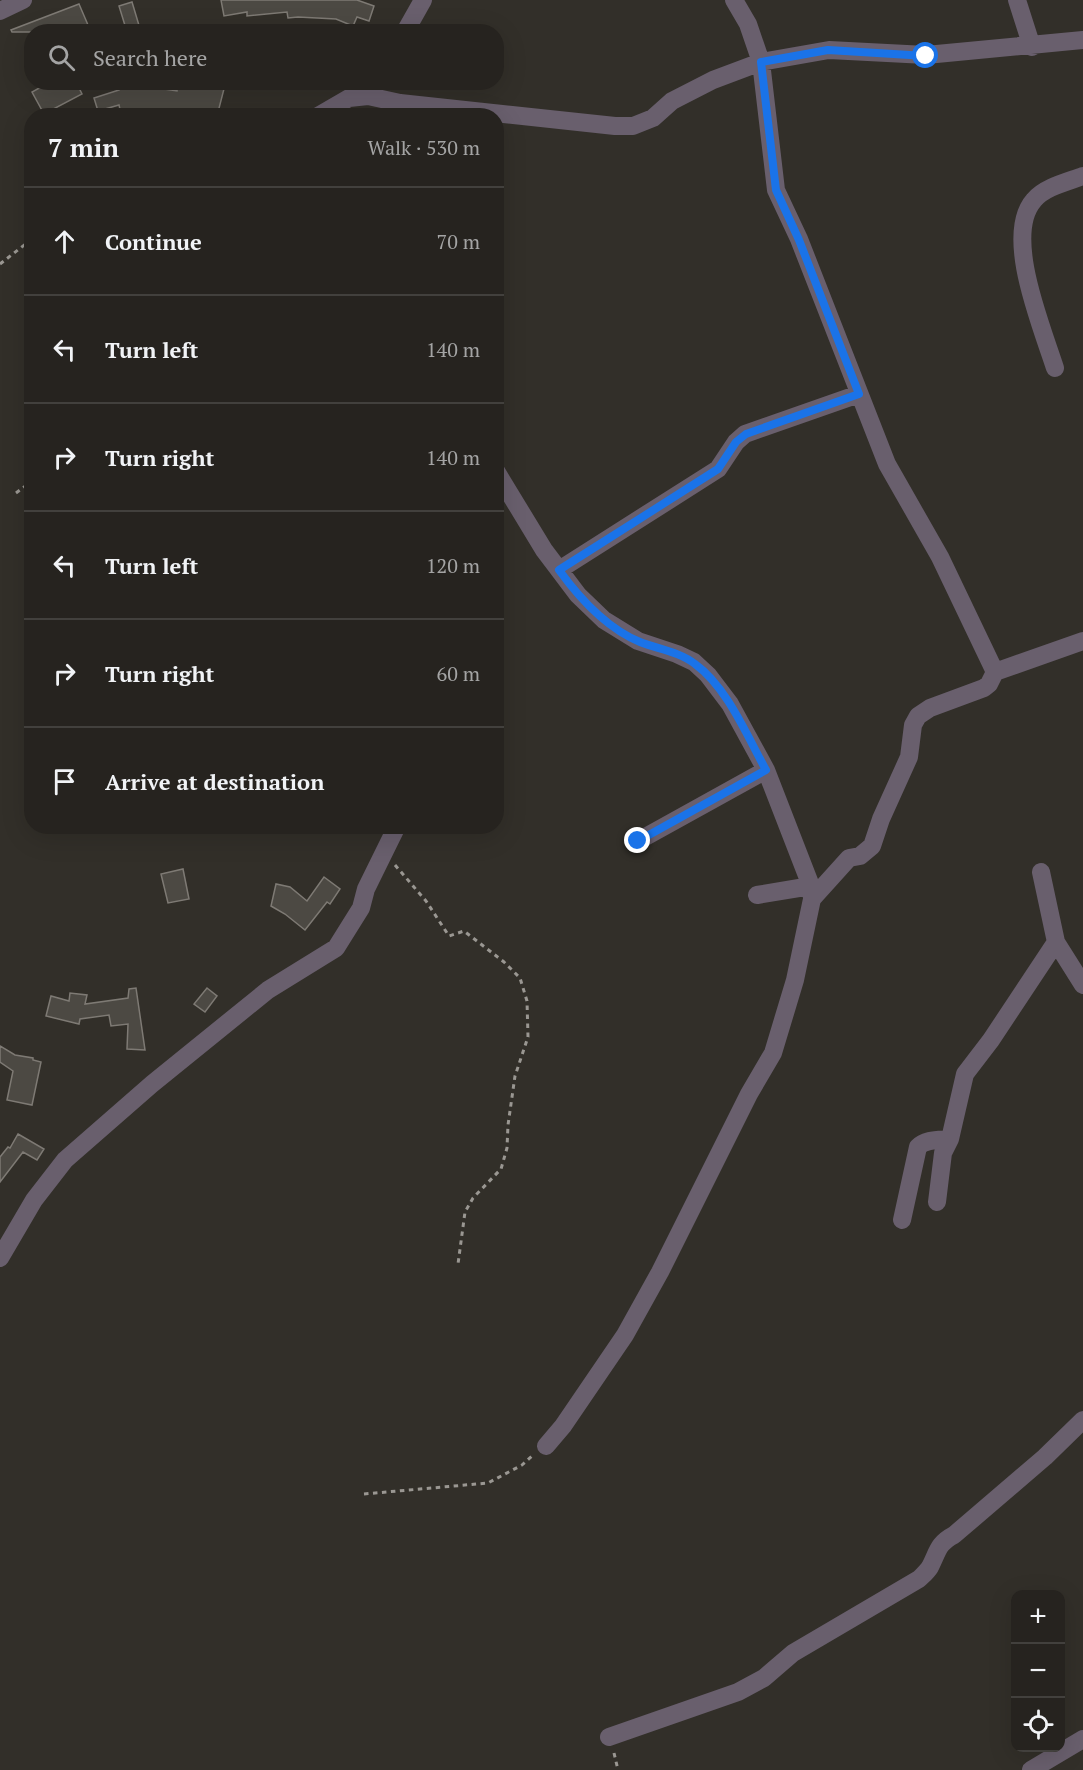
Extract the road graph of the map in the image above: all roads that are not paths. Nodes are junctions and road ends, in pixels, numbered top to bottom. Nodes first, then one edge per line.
1 (22, 0) edge
2 (423, 0) edge
3 (734, 0) edge
4 (1017, 0) edge
5 (0, 11) edge
6 (410, 24) edge
7 (1083, 40) edge
8 (1032, 46) junction
9 (761, 62) junction
10 (369, 90) edge
11 (373, 90) edge
12 (332, 108) edge
13 (442, 108) edge
14 (504, 115) edge
15 (1083, 176) edge
16 (1055, 368) dead end
17 (859, 394) junction
18 (504, 484) edge
19 (559, 570) junction
20 (1083, 641) edge
21 (995, 672) junction
22 (766, 770) junction
23 (393, 834) edge
24 (638, 841) dead end
25 (1041, 872) dead end
26 (812, 893) junction
27 (757, 895) dead end
28 (1056, 942) junction
29 (1083, 985) edge
30 (950, 1139) junction
31 (937, 1202) dead end
32 (902, 1220) dead end
33 (0, 1258) edge
34 (1083, 1420) edge
35 (546, 1446) road end
36 (609, 1737) dead end
37 (1083, 1739) edge
38 (1030, 1770) edge

1 - 5 street
2 - 6 street
3 - 9 street
4 - 8 street
7 - 8 street
8 - 9 street
9 - 14 street
9 - 17 street
10 - 12 street
11 - 13 street
15 - 16 street
17 - 19 street
17 - 21 street
18 - 19 street
19 - 22 street
20 - 21 street
21 - 26 street
22 - 24 street
22 - 26 street
23 - 33 street
25 - 28 street
26 - 27 street
26 - 35 street
28 - 29 street
28 - 30 street
30 - 31 street
30 - 32 street
34 - 36 street
37 - 38 street

